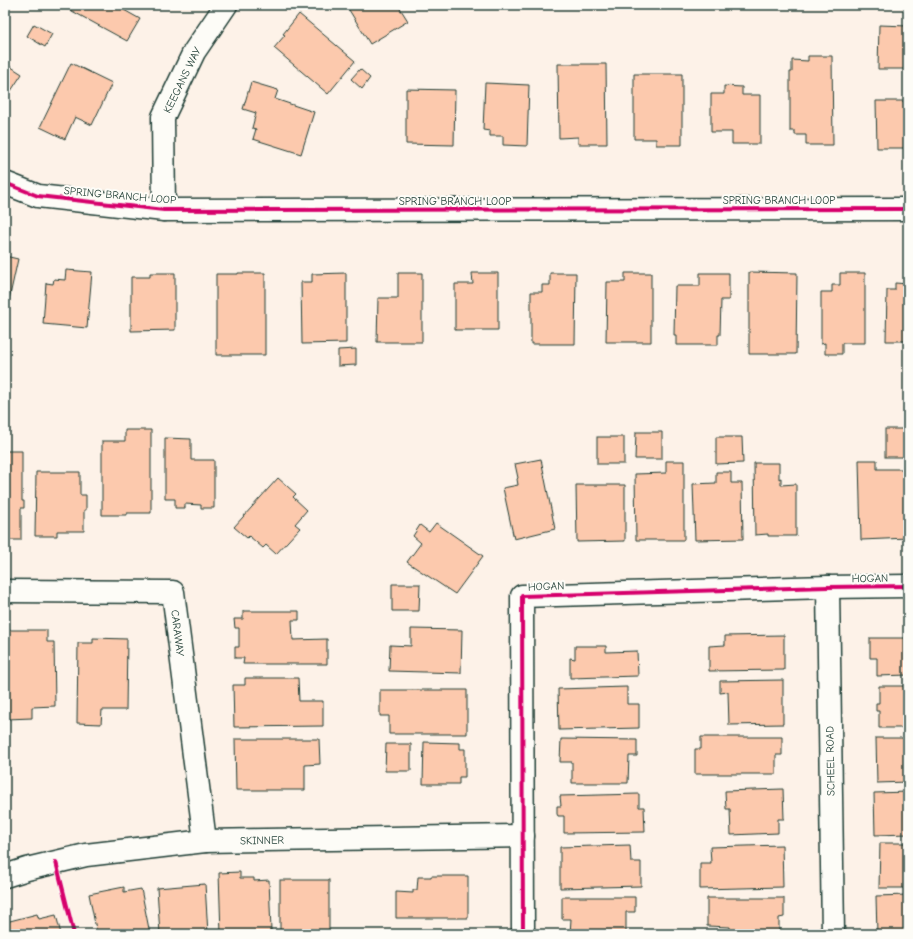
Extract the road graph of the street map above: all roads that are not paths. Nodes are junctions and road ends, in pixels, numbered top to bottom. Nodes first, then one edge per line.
1 (226, 5) edge
2 (5, 183) edge
3 (908, 209) edge
4 (164, 210) junction
5 (908, 586) edge
6 (828, 587) junction
7 (5, 591) edge
8 (523, 836) junction
9 (205, 841) junction
10 (5, 876) edge
11 (523, 934) edge
12 (833, 934) edge

1 - 4 street, KEEGANS WAY
2 - 4 street, SPRING BRANCH LOOP
3 - 4 street, SPRING BRANCH LOOP
5 - 6 street, HOGAN
6 - 8 street, HOGAN
6 - 12 street, SCHEEL ROAD
7 - 9 street, CARAWAY
8 - 9 street, SKINNER
8 - 11 street, HOGAN
9 - 10 street, SKINNER

